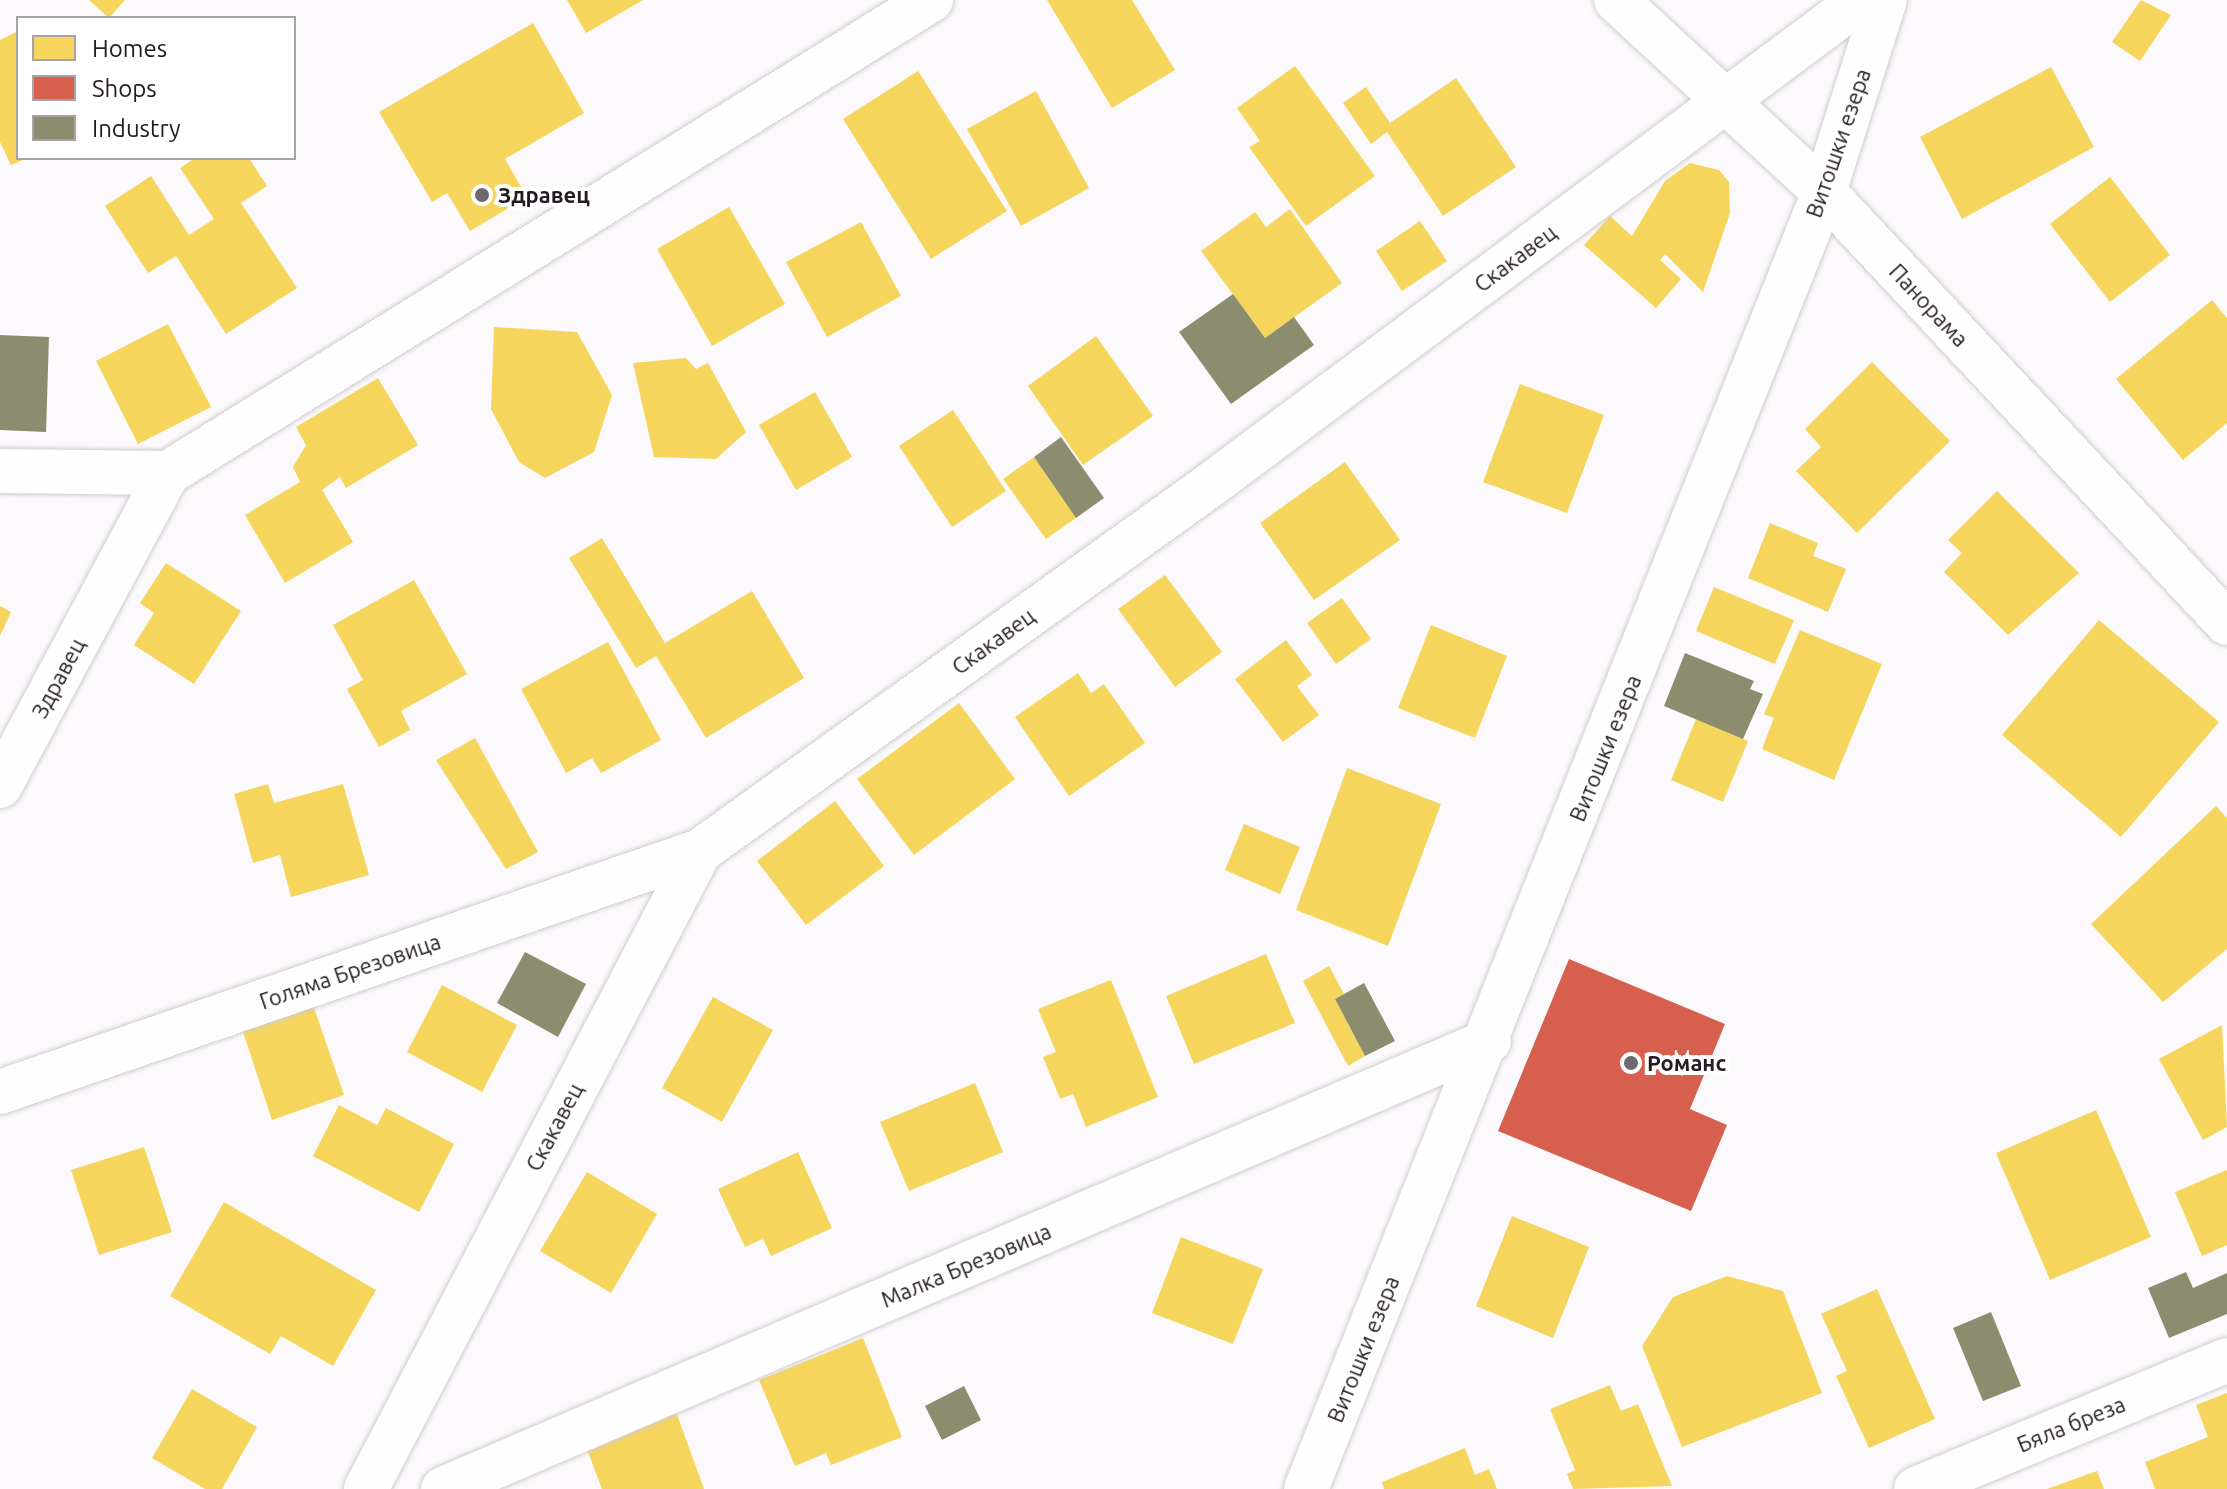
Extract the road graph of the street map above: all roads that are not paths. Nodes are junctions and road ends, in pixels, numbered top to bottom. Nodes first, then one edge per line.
1 (931, 0) edge
2 (1616, 0) edge
3 (1861, 0) edge
4 (1885, 0) edge
5 (1724, 104) junction
6 (1824, 192) junction
7 (0, 471) edge
8 (168, 473) junction
9 (2227, 623) edge
10 (0, 786) edge
11 (700, 851) junction
12 (1489, 1041) junction
13 (0, 1092) edge
14 (2227, 1360) edge
15 (366, 1489) edge
16 (443, 1489) edge
17 (1306, 1489) edge
18 (1916, 1489) edge

1 - 8 street, Здравец
2 - 5 street, Панорама
3 - 5 street, Скакавец
4 - 6 street, Витошки езера
5 - 6 street, Панорама
5 - 11 street, Скакавец
6 - 9 street, Панорама
6 - 12 street, Витошки езера
7 - 8 street
8 - 10 street, Здравец
11 - 13 street, Голяма Брезовица
11 - 15 street, Скакавец
12 - 16 street, Малка Брезовица
12 - 17 street, Витошки езера
14 - 18 street, Бяла бреза

